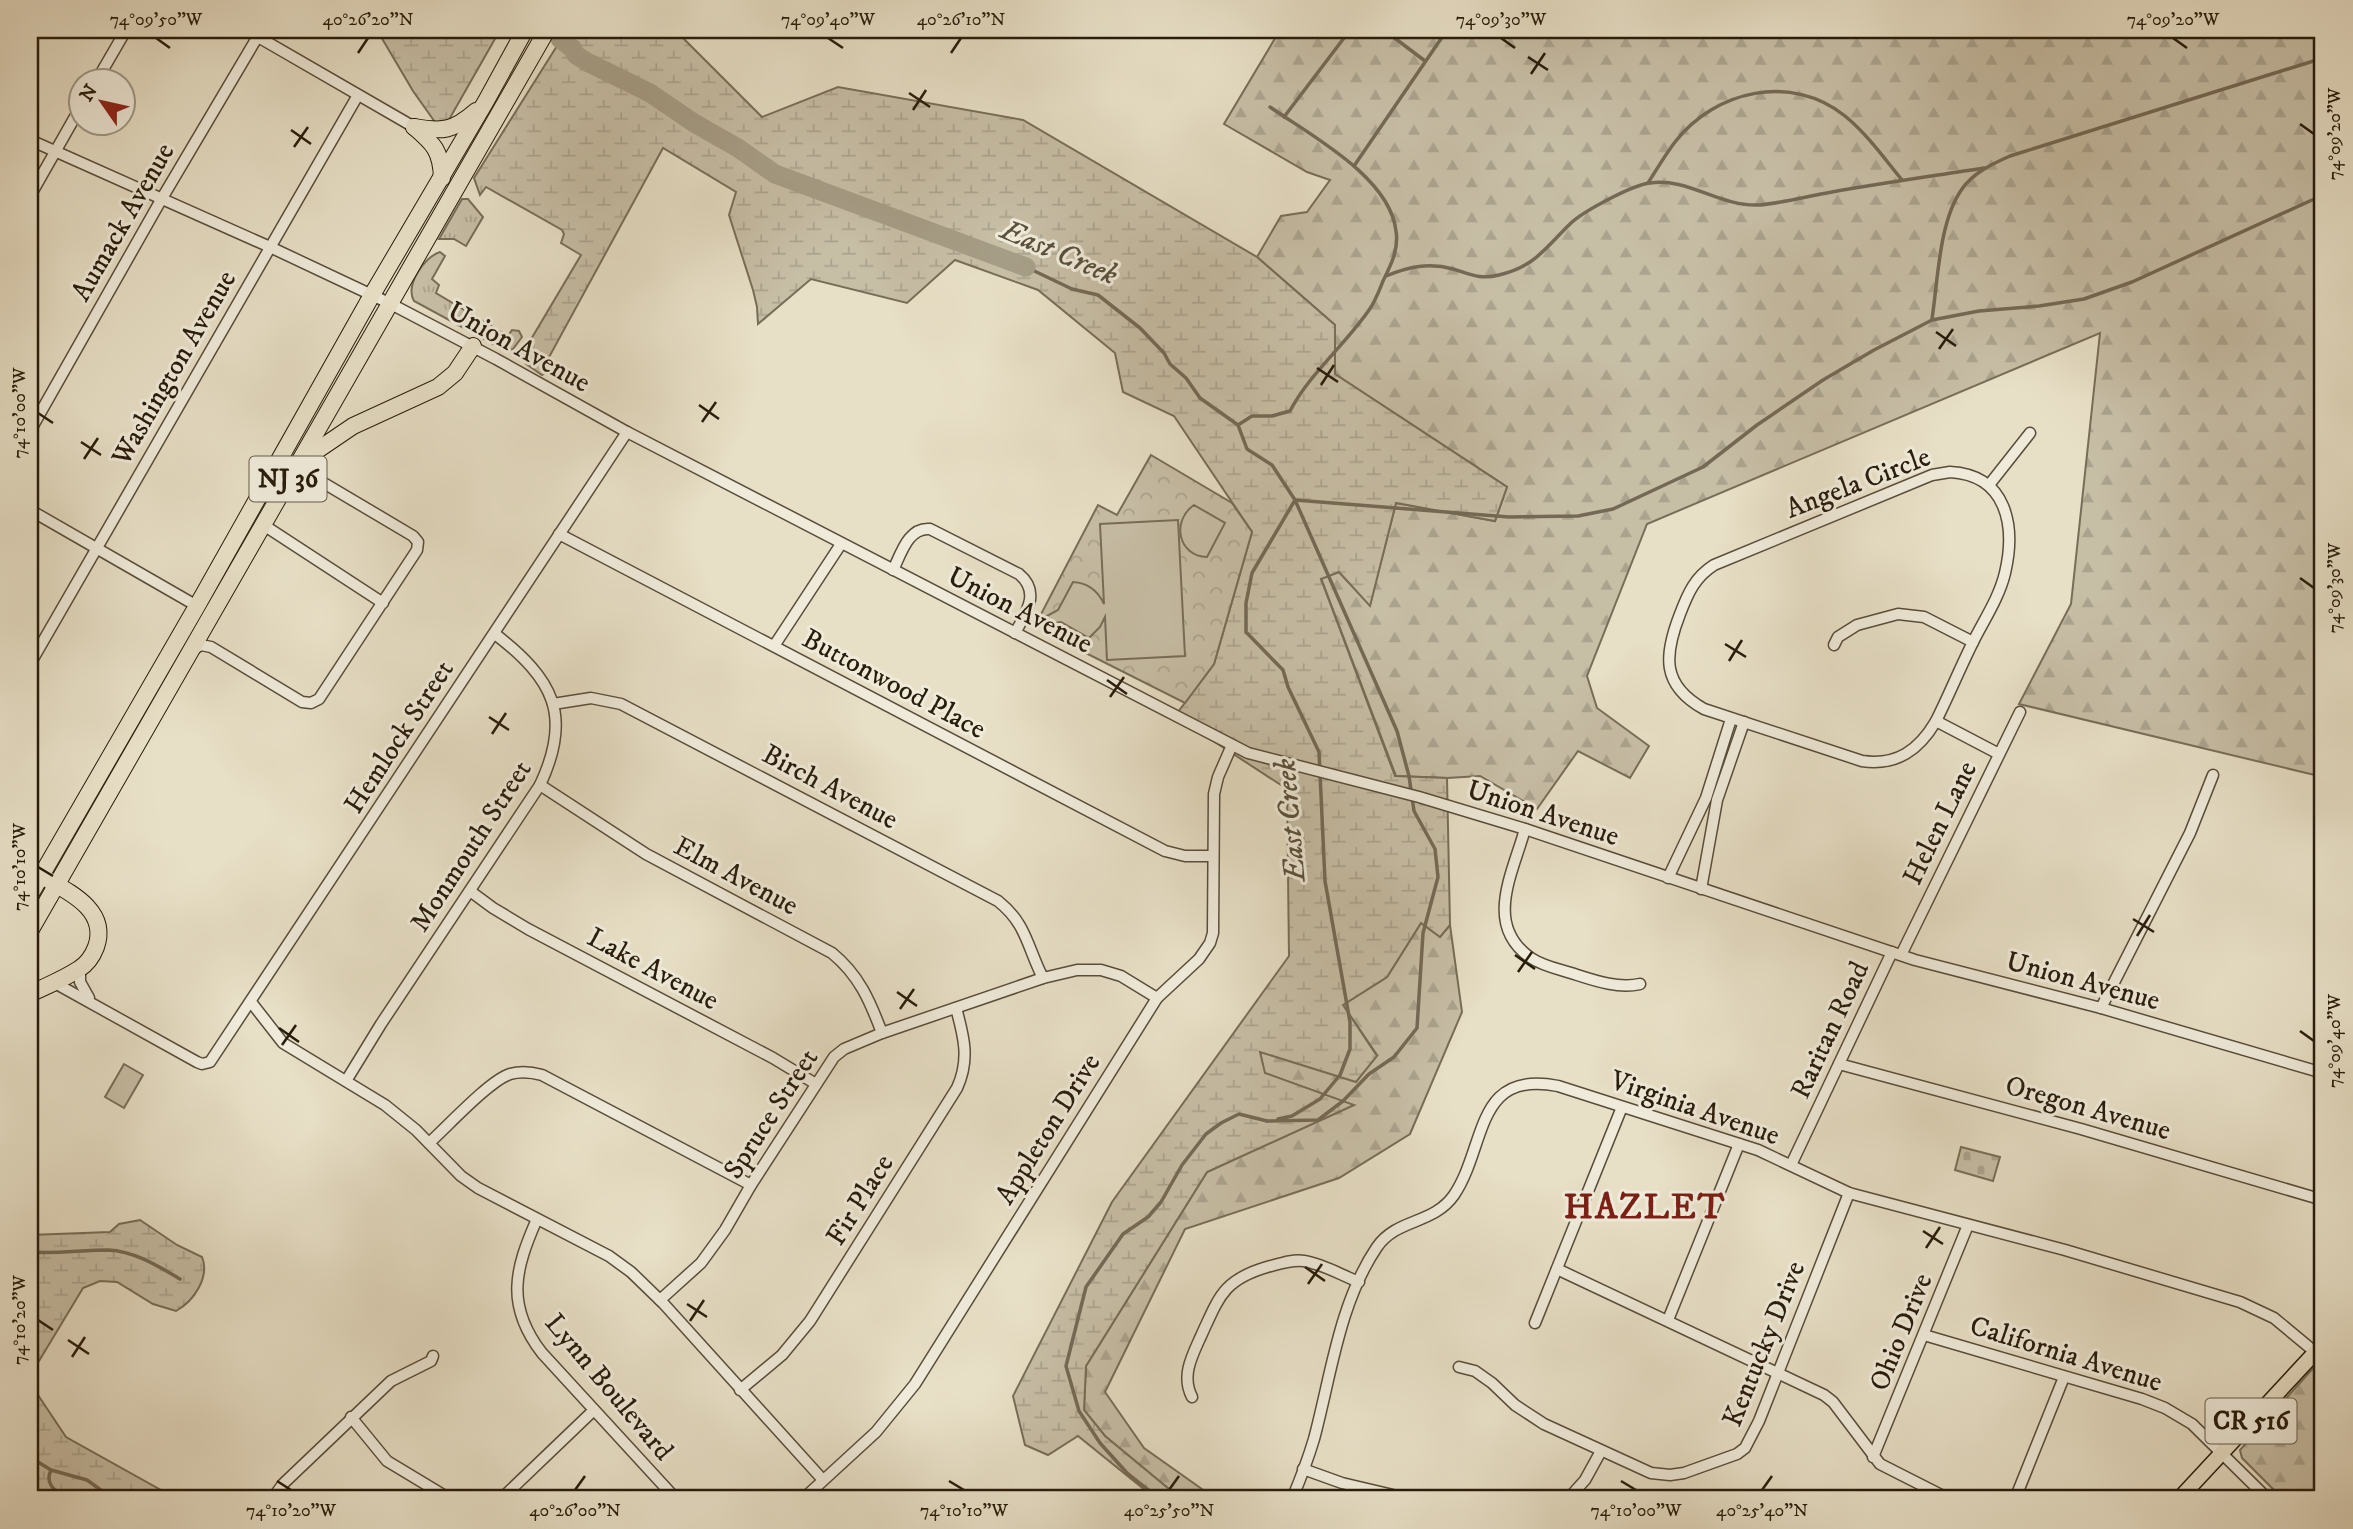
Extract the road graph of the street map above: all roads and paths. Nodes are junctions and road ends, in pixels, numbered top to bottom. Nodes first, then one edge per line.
1 (126, 30) edge
2 (246, 30) edge
3 (525, 30) edge
4 (547, 30) edge
5 (258, 36) junction
6 (105, 66) edge
7 (358, 95) junction
8 (486, 101) junction
9 (414, 127) junction
10 (66, 133) edge
11 (30, 140) edge
12 (55, 152) junction
13 (442, 178) junction
14 (30, 196) edge
15 (161, 200) junction
16 (270, 247) junction
17 (372, 295) junction
18 (391, 304) junction
19 (473, 346) junction
20 (30, 431) edge
21 (627, 432) junction
22 (2030, 433) dead end
23 (295, 466) junction
24 (1989, 485) junction
25 (30, 510) edge
26 (262, 524) junction
27 (559, 534) junction
28 (841, 544) junction
29 (96, 548) junction
30 (893, 570) junction
31 (383, 603) junction
32 (197, 606) junction
33 (1015, 633) junction
34 (495, 634) junction
35 (1973, 642) junction
36 (1834, 645) dead end
37 (774, 646) junction
38 (187, 654) junction
39 (30, 664) edge
40 (553, 704) junction
41 (2020, 712) dead end
42 (1731, 719) junction
43 (1936, 721) junction
44 (1744, 722) junction
45 (1232, 745) junction
46 (1999, 754) junction
47 (2213, 775) dead end
48 (540, 785) junction
49 (1525, 830) junction
50 (1212, 856) junction
51 (35, 873) edge
52 (1668, 878) junction
53 (57, 885) junction
54 (1701, 889) junction
55 (470, 891) junction
56 (30, 895) edge
57 (30, 931) edge
58 (1897, 954) junction
59 (80, 968) junction
60 (1043, 978) junction
61 (53, 982) junction
62 (1640, 984) dead end
63 (30, 994) edge
64 (1157, 998) junction
65 (251, 1002) junction
66 (103, 1008) junction
67 (956, 1008) junction
68 (2101, 1008) junction
69 (882, 1032) junction
70 (1839, 1064) junction
71 (2323, 1073) edge
72 (346, 1082) junction
73 (816, 1084) junction
74 (1622, 1107) junction
75 (429, 1143) junction
76 (1739, 1144) junction
77 (1791, 1165) junction
78 (751, 1185) junction
79 (1849, 1193) junction
80 (2323, 1200) edge
81 (537, 1219) junction
82 (1968, 1225) junction
83 (1557, 1269) junction
84 (1359, 1282) junction
85 (660, 1300) junction
86 (1668, 1320) junction
87 (1535, 1323) dead end
88 (1924, 1335) junction
89 (2319, 1348) edge
90 (433, 1356) dead end
91 (1459, 1367) dead end
92 (1779, 1373) junction
93 (2064, 1377) junction
94 (740, 1390) junction
95 (1192, 1397) dead end
96 (594, 1410) junction
97 (351, 1418) junction
98 (1601, 1451) junction
99 (2222, 1453) junction
100 (1873, 1457) junction
101 (1303, 1469) junction
102 (823, 1480) junction
103 (272, 1499) edge
104 (450, 1499) edge
105 (501, 1499) edge
106 (676, 1499) edge
107 (803, 1499) edge
108 (1292, 1499) edge
109 (1410, 1499) edge
110 (1568, 1499) edge
111 (1949, 1499) edge
112 (2015, 1499) edge
113 (2179, 1499) edge
114 (2268, 1499) edge

1 - 6 street
2 - 5 street
3 - 8 highway, NJ 36
4 - 18 highway, NJ 36
5 - 7 street
5 - 15 street, Aumack Avenue
7 - 9 street
7 - 16 street, Washington Avenue
8 - 9 highway
8 - 13 highway, NJ 36
9 - 13 highway
10 - 12 street
11 - 12 street, Union Avenue
12 - 14 street
12 - 15 street, Union Avenue
13 - 17 highway, NJ 36
15 - 16 street, Union Avenue
15 - 20 street, Aumack Avenue
16 - 17 street, Union Avenue
16 - 29 street, Washington Avenue
17 - 18 street, Union Avenue
17 - 32 highway, NJ 36
18 - 19 street, Union Avenue
18 - 23 highway, NJ 36
19 - 21 street, Union Avenue
19 - 23 highway
21 - 27 street, Hemlock Street
21 - 28 street, Union Avenue
22 - 24 street
23 - 26 highway, NJ 36
23 - 31 street
24 - 35 street, Angela Circle
24 - 42 street, Angela Circle
25 - 29 street
26 - 31 street
26 - 38 highway, NJ 36
27 - 34 street, Hemlock Street
27 - 37 street, Buttonwood Place
28 - 30 street, Union Avenue
28 - 37 street
29 - 32 street
29 - 39 street, Washington Avenue
30 - 33 street, Union Avenue
30 - 33 street
31 - 38 street
32 - 51 highway, NJ 36
33 - 45 street, Union Avenue
34 - 40 street, Monmouth Street
34 - 65 street, Hemlock Street
35 - 36 street
35 - 43 street, Angela Circle
37 - 50 street, Buttonwood Place
38 - 53 highway, NJ 36
40 - 48 street, Monmouth Street
40 - 60 street, Birch Avenue
41 - 46 street, Helen Lane
42 - 44 street, Angela Circle
42 - 52 street
43 - 44 street, Angela Circle
43 - 46 street
44 - 54 street
45 - 49 street, Union Avenue
45 - 50 street, Appleton Drive
46 - 58 street, Helen Lane
47 - 68 street
48 - 55 street, Monmouth Street
48 - 69 street, Elm Avenue
49 - 52 street, Union Avenue
49 - 62 street
50 - 64 street, Appleton Drive
51 - 53 highway
51 - 56 highway, NJ 36
52 - 54 street, Union Avenue
53 - 57 highway, NJ 36
53 - 59 highway
54 - 58 street, Union Avenue
55 - 72 street, Monmouth Street
55 - 73 street, Lake Avenue
58 - 68 street, Union Avenue
58 - 70 street, Raritan Road
59 - 61 highway
59 - 66 street
60 - 64 street, Spruce Street
60 - 67 street, Spruce Street
61 - 63 highway
61 - 66 street
64 - 102 street, Appleton Drive
65 - 66 street, Hemlock Street
65 - 72 street
67 - 69 street, Spruce Street
67 - 94 street, Fir Place
68 - 71 street, Union Avenue
69 - 73 street, Spruce Street
70 - 77 street, Raritan Road
70 - 80 street, Oregon Avenue
72 - 75 street
73 - 78 street, Spruce Street
74 - 76 street, Virginia Avenue
74 - 83 street
74 - 84 street, Virginia Avenue
75 - 78 street
75 - 81 street
76 - 77 street, Virginia Avenue
76 - 86 street
77 - 79 street, Virginia Avenue
78 - 85 street, Spruce Street
79 - 82 street, Virginia Avenue
79 - 92 street, Kentucky Drive
81 - 85 street
81 - 96 street, Lynn Boulevard
82 - 88 street, Ohio Drive
82 - 89 street, Virginia Avenue
83 - 86 street
83 - 87 street
84 - 95 street
84 - 101 street, Virginia Avenue
85 - 94 street
86 - 92 street
88 - 93 street, California Avenue
88 - 100 street, Ohio Drive
89 - 99 main road, CR 516
90 - 97 street
91 - 98 street, Kentucky Drive
92 - 98 street, Kentucky Drive
92 - 100 street
93 - 99 street, California Avenue
93 - 112 street
94 - 102 street
96 - 105 street
96 - 106 street, Lynn Boulevard
97 - 103 street
97 - 104 street
98 - 110 street
99 - 113 main road, CR 516
99 - 114 street, California Avenue
100 - 111 street
101 - 108 street, Virginia Avenue
101 - 109 street
102 - 107 street, Appleton Drive

